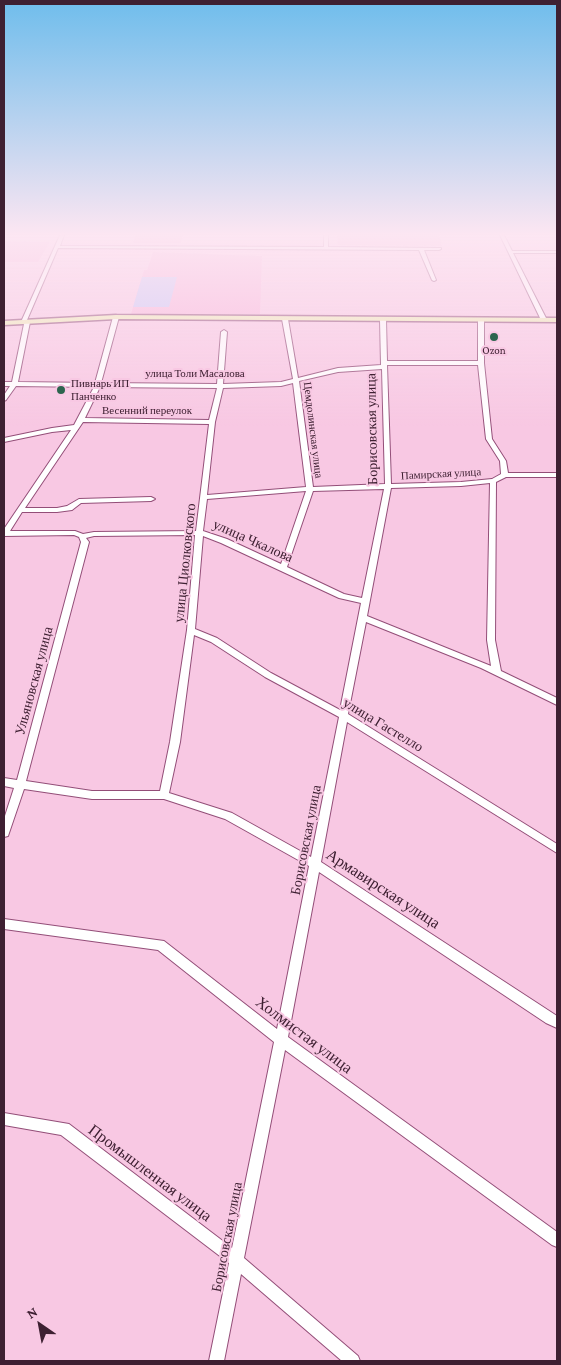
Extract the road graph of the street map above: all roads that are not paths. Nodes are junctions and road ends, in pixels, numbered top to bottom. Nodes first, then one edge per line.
1 (35, 299) edge
2 (533, 299) edge
3 (116, 317) junction
4 (285, 319) junction
5 (383, 320) junction
6 (482, 320) junction
7 (544, 320) junction
8 (557, 320) edge
9 (26, 322) junction
10 (4, 323) edge
11 (224, 332) dead end
12 (481, 363) junction
13 (384, 365) junction
14 (296, 380) junction
15 (15, 383) junction
16 (4, 384) edge
17 (97, 386) junction
18 (220, 386) junction
19 (4, 399) edge
20 (212, 422) junction
21 (79, 424) junction
22 (4, 440) edge
23 (506, 475) junction
24 (557, 475) edge
25 (493, 481) junction
26 (388, 486) junction
27 (310, 489) junction
28 (204, 497) junction
29 (151, 499) dead end
30 (20, 510) junction
31 (4, 533) edge
32 (201, 533) junction
33 (82, 536) junction
34 (283, 569) junction
35 (366, 601) junction
36 (362, 616) junction
37 (191, 630) junction
38 (497, 673) junction
39 (557, 702) edge
40 (344, 716) junction
41 (4, 782) edge
42 (20, 785) junction
43 (164, 795) junction
44 (4, 833) edge
45 (557, 849) edge
46 (315, 864) junction
47 (4, 924) edge
48 (557, 1022) edge
49 (282, 1040) junction
50 (4, 1119) edge
51 (557, 1240) edge
52 (236, 1260) junction
53 (216, 1361) edge
54 (353, 1361) edge

1 - 9 street
2 - 7 street
3 - 4 street
3 - 9 street
3 - 17 street
4 - 5 street
4 - 14 street, Цемдолинская улица
5 - 6 street
5 - 13 street, Борисовская улица
6 - 7 street
6 - 12 street
7 - 8 street
9 - 10 street
9 - 15 street
11 - 18 street, улица Циолковского
12 - 13 street, улица Толи Масалова
12 - 23 street
13 - 14 street, улица Толи Масалова
13 - 26 street, Борисовская улица
14 - 18 street, улица Толи Масалова
14 - 27 street, Цемдолинская улица
15 - 16 street, улица Толи Масалова
15 - 17 street, улица Толи Масалова
15 - 19 street
17 - 18 street, улица Толи Масалова
17 - 21 street
18 - 20 street, улица Циолковского
20 - 21 street, Весенний переулок
20 - 28 street, улица Циолковского
21 - 22 street, Весенний переулок
21 - 30 street
23 - 24 street, Памирская улица
23 - 25 street, Памирская улица
25 - 26 street, Памирская улица
25 - 38 street
26 - 27 street, Памирская улица
26 - 35 street, Борисовская улица
27 - 28 street, Памирская улица
27 - 34 street, Цемдолинская улица
28 - 32 street, улица Циолковского
29 - 30 street
30 - 31 street
31 - 33 street, улица Чкалова
32 - 33 street, улица Чкалова
32 - 34 street, улица Чкалова
32 - 37 street, улица Циолковского
33 - 42 street, Ульяновская улица
34 - 35 street, улица Чкалова
35 - 36 street, Борисовская улица
36 - 38 street
36 - 40 street, Борисовская улица
37 - 40 street, улица Гастелло
37 - 43 street, улица Циолковского
38 - 39 street
40 - 45 street, улица Гастелло
40 - 46 street, Борисовская улица
41 - 42 street, Армавирская улица
42 - 43 street, Армавирская улица
42 - 44 street, Ульяновская улица
43 - 46 street, Армавирская улица
46 - 48 street, Армавирская улица
46 - 49 street, Борисовская улица
47 - 49 street, Холмистая улица
49 - 51 street, Холмистая улица
49 - 52 street, Борисовская улица
50 - 52 street, Промышленная улица
52 - 53 street, Борисовская улица
52 - 54 street, Промышленная улица

